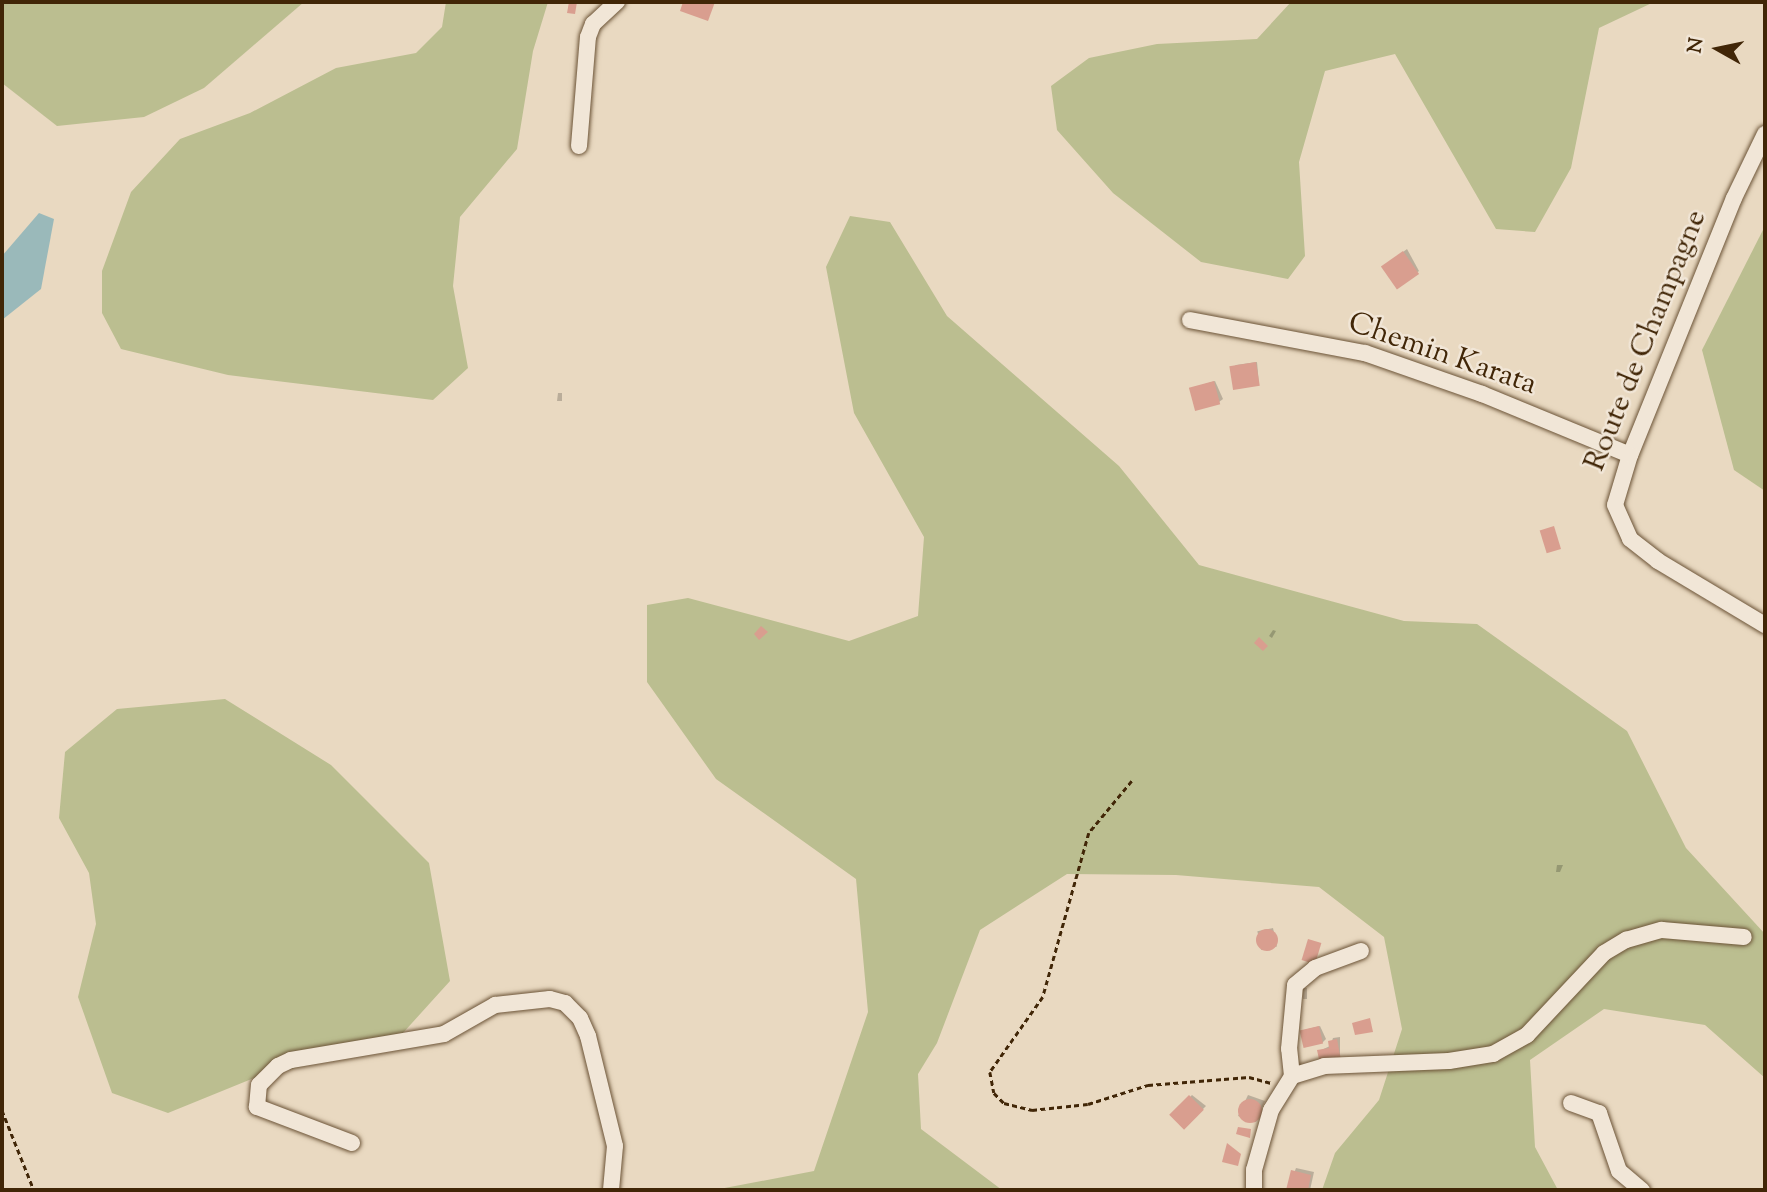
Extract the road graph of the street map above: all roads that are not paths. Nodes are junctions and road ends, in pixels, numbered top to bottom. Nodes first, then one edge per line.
1 (617, 2) edge
2 (1765, 134) edge
3 (579, 146) dead end
4 (1190, 320) dead end
5 (1630, 455) junction
6 (1765, 625) edge
7 (1744, 937) dead end
8 (1361, 951) dead end
9 (1288, 1082) junction
10 (1571, 1103) dead end
11 (352, 1143) dead end
12 (611, 1190) edge
13 (1254, 1190) edge
14 (1642, 1190) edge

1 - 3 street
2 - 5 street, Route de Champagne
4 - 5 street, Chemin Karata
5 - 6 street, Route de Champagne
7 - 9 street
8 - 9 street
9 - 13 street
10 - 14 street
11 - 12 street

